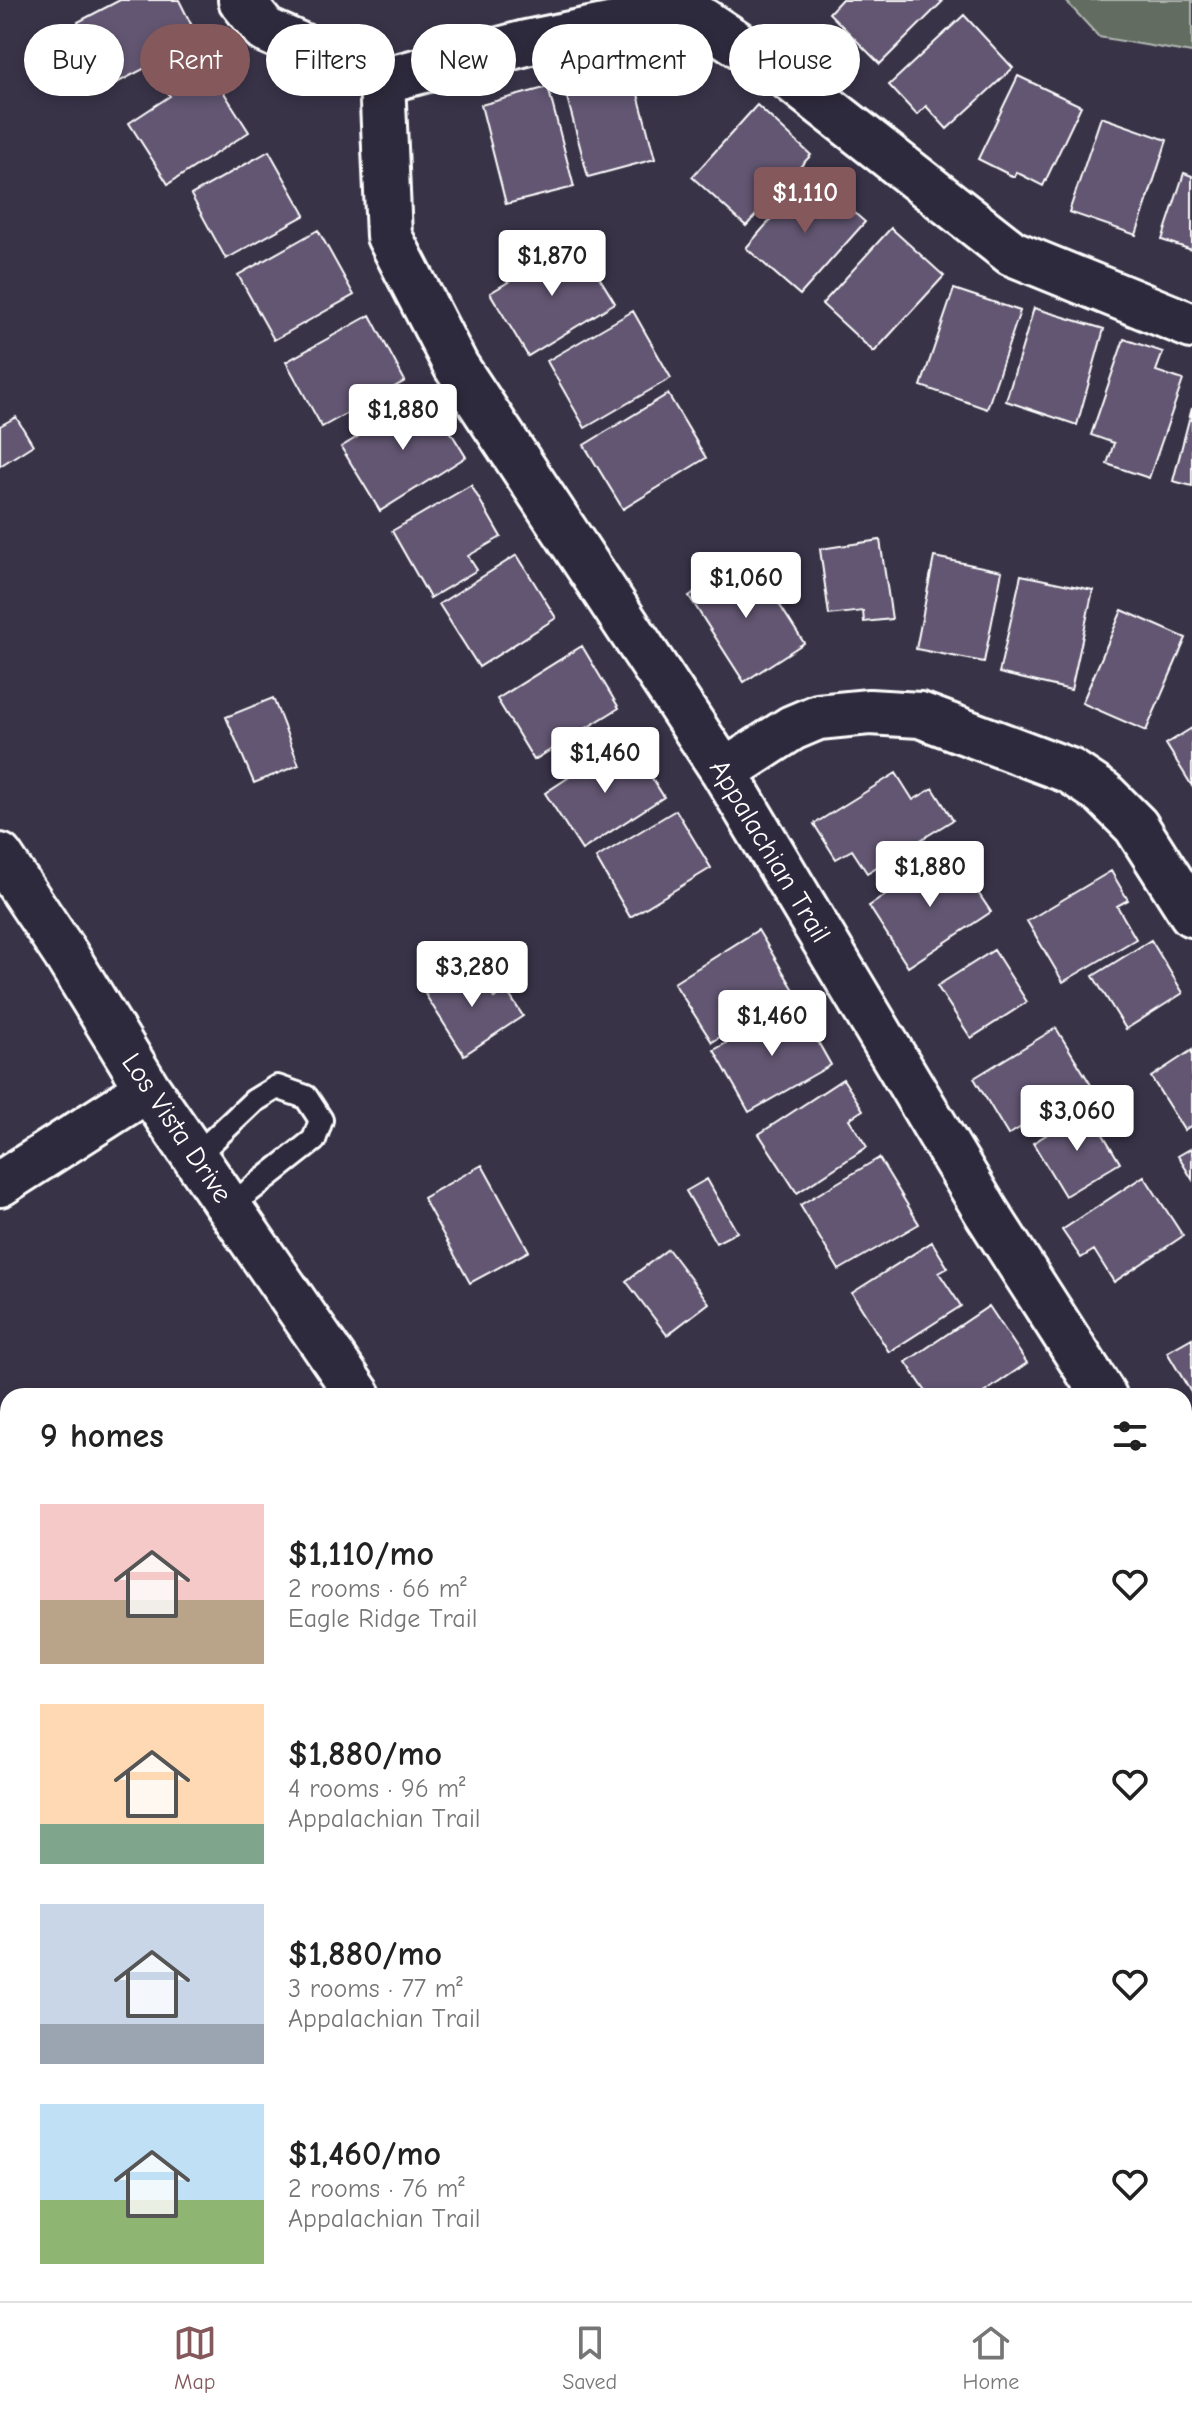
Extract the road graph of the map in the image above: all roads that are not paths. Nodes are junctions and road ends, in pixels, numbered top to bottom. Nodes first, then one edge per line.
1 (241, 0) edge
2 (266, 30) edge
3 (395, 78) edge
4 (383, 96) edge
5 (1192, 326) edge
6 (724, 772) junction
7 (0, 856) edge
8 (1192, 914) edge
9 (148, 1089) junction
10 (195, 1157) junction
11 (0, 1184) edge
12 (229, 1207) junction
13 (353, 1388) edge
14 (1099, 1388) edge

1 - 2 street
3 - 5 street
4 - 6 street, Appalachian Trail
6 - 8 street
6 - 14 street, Appalachian Trail
7 - 9 street, Los Vista Drive
9 - 10 street, Los Vista Drive
9 - 11 street
10 - 12 street, Los Vista Drive
10 - 12 lane
12 - 13 street, Los Vista Drive

